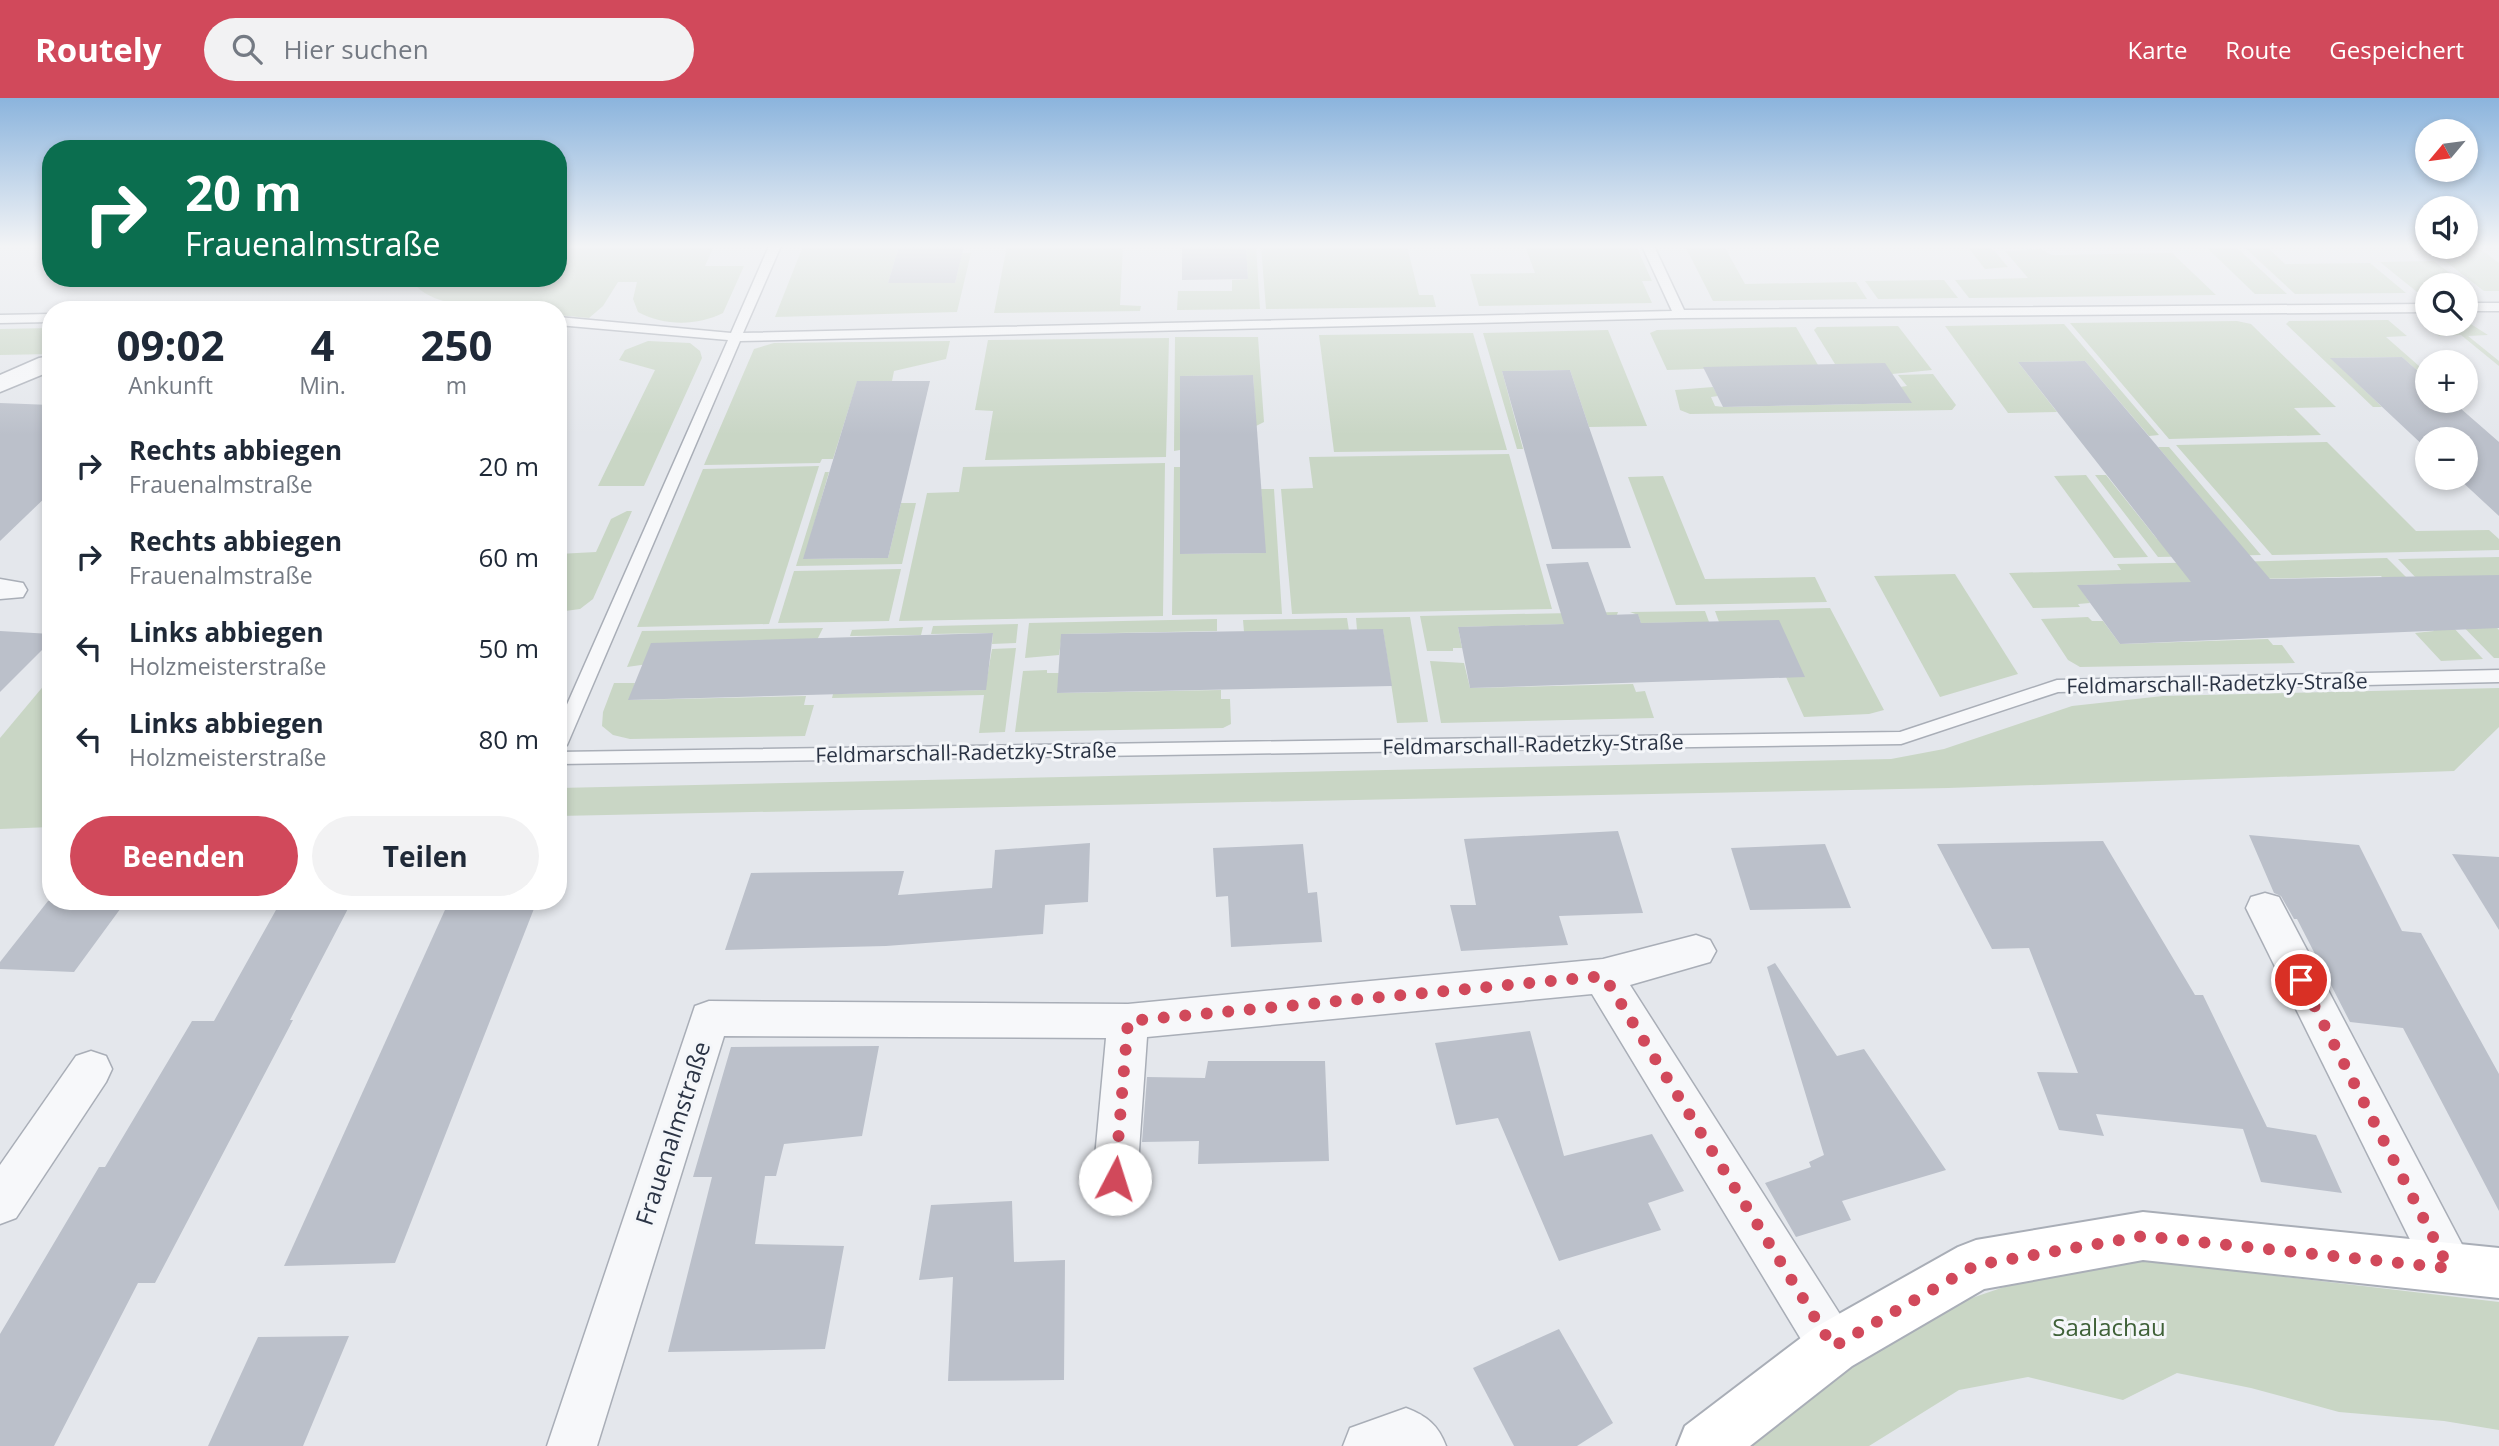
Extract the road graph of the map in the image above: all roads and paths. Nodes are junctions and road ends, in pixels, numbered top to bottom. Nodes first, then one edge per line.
1 (747, 309) edge
2 (1678, 309) edge
3 (2314, 309) edge
4 (2478, 311) edge
5 (1680, 314) junction
6 (42, 318) edge
7 (0, 319) edge
8 (567, 322) edge
9 (2499, 323) edge
10 (735, 337) junction
11 (42, 366) edge
12 (0, 384) edge
13 (2499, 676) edge
14 (567, 724) edge
15 (567, 758) edge
16 (2264, 908) dead end
17 (1696, 951) dead end
18 (1604, 976) junction
19 (1128, 1021) junction
20 (91, 1069) dead end
21 (1115, 1179) dead end
22 (0, 1203) edge
23 (2449, 1268) junction
24 (2499, 1273) edge
25 (1833, 1347) junction
26 (572, 1446) edge
27 (1368, 1446) edge
28 (1421, 1446) edge
29 (1705, 1446) edge

1 - 10 lane
2 - 5 lane
3 - 5 lane
4 - 9 lane
5 - 10 lane
6 - 7 lane
8 - 10 lane
10 - 14 lane
11 - 12 street
13 - 15 lane, Feldmarschall-Radetzky-Straße
16 - 23 street
17 - 18 street, Frauenalmstraße
18 - 19 street, Frauenalmstraße
18 - 25 street
19 - 21 street
19 - 26 street, Frauenalmstraße
20 - 22 street
23 - 24 street
23 - 25 street
25 - 29 street
27 - 28 street

